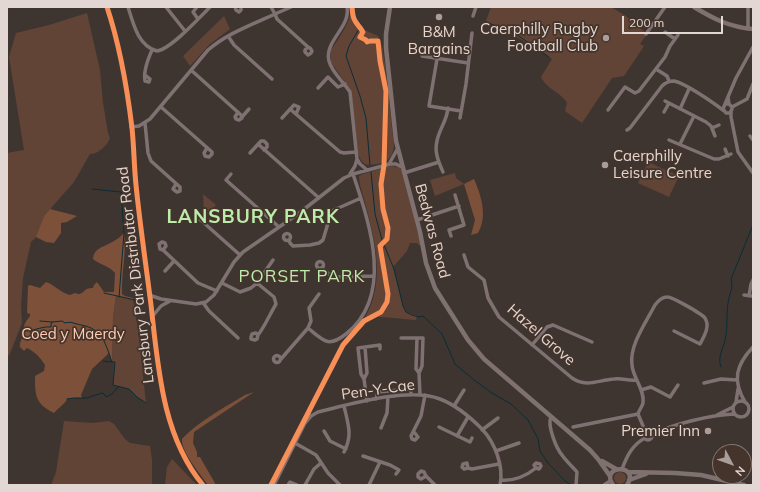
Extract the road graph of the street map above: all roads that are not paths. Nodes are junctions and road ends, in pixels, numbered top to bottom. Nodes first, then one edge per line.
1 (107, 7) edge
2 (128, 7) edge
3 (166, 7) edge
4 (197, 7) edge
5 (210, 7) edge
6 (235, 7) edge
7 (241, 7) edge
8 (271, 7) edge
9 (292, 7) edge
10 (348, 7) edge
11 (390, 7) edge
12 (476, 7) edge
13 (694, 7) edge
14 (748, 7) edge
15 (663, 8) edge
16 (275, 14) junction
17 (473, 16) dead end
18 (198, 19) junction
19 (750, 29) edge
20 (185, 31) junction
21 (665, 32) dead end
22 (472, 34) dead end
23 (646, 34) dead end
24 (228, 36) junction
25 (753, 47) edge
26 (308, 48) junction
27 (152, 50) junction
28 (304, 52) junction
29 (301, 56) dead end
30 (422, 56) dead end
31 (437, 59) junction
32 (468, 64) junction
33 (656, 68) junction
34 (191, 70) junction
35 (145, 75) dead end
36 (272, 79) dead end
37 (669, 81) junction
38 (345, 84) junction
39 (753, 84) edge
40 (318, 88) dead end
41 (689, 89) junction
42 (748, 97) junction
43 (753, 99) edge
44 (161, 107) junction
45 (726, 107) junction
46 (448, 108) junction
47 (680, 108) junction
48 (249, 109) dead end
49 (290, 109) junction
50 (608, 110) dead end
51 (461, 111) junction
52 (238, 112) junction
53 (664, 112) dead end
54 (296, 114) junction
55 (694, 116) junction
56 (242, 117) junction
57 (731, 117) junction
58 (282, 118) dead end
59 (460, 118) dead end
60 (145, 124) junction
61 (719, 125) dead end
62 (132, 127) junction
63 (712, 128) junction
64 (627, 130) dead end
65 (715, 136) dead end
66 (750, 136) dead end
67 (669, 140) dead end
68 (753, 140) edge
69 (258, 144) junction
70 (680, 144) junction
71 (207, 148) dead end
72 (398, 148) junction
73 (725, 149) dead end
74 (264, 150) junction
75 (356, 152) junction
76 (250, 153) dead end
77 (357, 159) junction
78 (439, 162) junction
79 (389, 164) junction
80 (402, 167) junction
81 (367, 170) junction
82 (442, 172) dead end
83 (404, 173) junction
84 (753, 173) edge
85 (231, 174) dead end
86 (351, 174) junction
87 (176, 184) dead end
88 (455, 195) dead end
89 (319, 198) junction
90 (361, 198) junction
91 (459, 206) junction
92 (195, 215) dead end
93 (417, 220) junction
94 (279, 227) junction
95 (451, 236) dead end
96 (288, 240) dead end
97 (163, 250) dead end
98 (240, 255) junction
99 (273, 260) dead end
100 (460, 260) dead end
101 (174, 261) junction
102 (321, 268) dead end
103 (165, 271) dead end
104 (374, 276) junction
105 (752, 279) edge
106 (222, 283) junction
107 (257, 283) junction
108 (216, 291) junction
109 (319, 294) dead end
110 (149, 295) junction
111 (748, 296) dead end
112 (171, 300) junction
113 (204, 304) junction
114 (152, 317) junction
115 (308, 328) junction
116 (674, 331) dead end
117 (258, 335) dead end
118 (238, 338) dead end
119 (401, 338) dead end
120 (592, 342) dead end
121 (532, 345) junction
122 (753, 347) edge
123 (380, 349) dead end
124 (281, 359) dead end
125 (636, 380) junction
126 (736, 380) junction
127 (709, 381) junction
128 (704, 383) dead end
129 (678, 385) dead end
130 (710, 386) dead end
131 (738, 388) junction
132 (464, 390) dead end
133 (641, 390) junction
134 (411, 395) junction
135 (420, 395) junction
136 (425, 395) junction
137 (388, 397) junction
138 (376, 399) junction
139 (367, 400) junction
140 (736, 402) junction
141 (745, 402) junction
142 (344, 406) junction
143 (454, 406) junction
144 (751, 406) edge
145 (732, 407) junction
146 (753, 412) edge
147 (748, 413) junction
148 (638, 414) junction
149 (734, 414) junction
150 (716, 415) junction
151 (468, 417) junction
152 (551, 417) junction
153 (498, 418) dead end
154 (382, 428) dead end
155 (439, 428) dead end
156 (573, 428) dead end
157 (482, 430) junction
158 (324, 431) dead end
159 (414, 432) dead end
160 (646, 433) junction
161 (652, 435) junction
162 (457, 436) junction
163 (472, 438) dead end
164 (644, 438) junction
165 (295, 443) junction
166 (519, 443) dead end
167 (496, 451) junction
168 (363, 456) dead end
169 (598, 459) junction
170 (380, 462) junction
171 (321, 463) junction
172 (499, 464) junction
173 (468, 468) dead end
174 (536, 468) dead end
175 (616, 469) junction
176 (622, 469) junction
177 (628, 472) junction
178 (647, 473) junction
179 (396, 474) dead end
180 (426, 476) dead end
181 (501, 480) junction
182 (611, 480) edge
183 (628, 484) edge
184 (203, 485) edge
185 (274, 485) edge
186 (288, 485) edge
187 (297, 485) edge
188 (305, 485) edge
189 (340, 485) edge
190 (369, 485) edge
191 (435, 485) edge
192 (500, 485) edge
193 (576, 485) edge
194 (604, 485) edge
195 (742, 485) edge

1 - 62 street, Lansbury Park Distributor Road
2 - 27 street
3 - 20 street
4 - 18 street
5 - 18 street
6 - 7 street
8 - 16 street
9 - 16 street
10 - 38 street
11 - 72 main road, Bedwas Road
12 - 17 street
13 - 19 main road
14 - 19 street
15 - 23 street
16 - 24 street
16 - 26 street
18 - 20 street
20 - 27 street
21 - 33 street
22 - 32 street
24 - 34 street
24 - 36 street
25 - 45 street
26 - 28 street
26 - 28 street
27 - 35 street
28 - 29 street
30 - 31 street
31 - 32 street
31 - 46 street
32 - 51 street
33 - 37 street
33 - 50 street
34 - 44 street
34 - 52 street
37 - 41 street
37 - 64 street
38 - 40 street
38 - 75 street
39 - 42 street
41 - 45 street
41 - 47 street
42 - 43 street
42 - 45 street
44 - 60 street
44 - 71 street
45 - 57 street
45 - 57 street
46 - 51 street
46 - 78 street
47 - 53 street
47 - 55 street
48 - 56 street
49 - 54 street
49 - 54 street
49 - 58 street
51 - 59 street
52 - 56 street
52 - 56 street
54 - 75 street
55 - 63 street
55 - 70 street
57 - 84 street
60 - 62 street
60 - 87 street
61 - 63 street
62 - 110 street, Lansbury Park Distributor Road
63 - 65 street
66 - 68 street
67 - 70 street
69 - 74 street
69 - 74 street
69 - 76 street
70 - 73 street
72 - 79 street
72 - 80 main road, Bedwas Road
74 - 89 street
75 - 77 street
77 - 81 street
77 - 86 street
78 - 82 street
78 - 83 street
79 - 80 street
79 - 81 street
80 - 83 main road, Bedwas Road
81 - 86 street
83 - 93 main road, Bedwas Road
85 - 94 street
86 - 89 street
86 - 90 street
88 - 91 street
89 - 94 street
90 - 96 street
90 - 104 street
91 - 93 street
91 - 95 street
92 - 98 street
93 - 152 main road, Bedwas Road
94 - 98 street
97 - 101 street
98 - 106 street
99 - 107 street
100 - 121 street, Hazel Grove
101 - 103 street
101 - 108 street
102 - 104 street
104 - 115 street
105 - 111 street
106 - 107 street
106 - 108 street
107 - 117 street
108 - 113 street
109 - 115 street
110 - 112 street
110 - 114 street, Lansbury Park Distributor Road
112 - 113 street
112 - 114 street
113 - 118 street
114 - 184 street, Lansbury Park Distributor Road
115 - 124 street
116 - 125 street
119 - 135 street
120 - 121 street
121 - 125 street, Hazel Grove
122 - 126 street
123 - 139 street
125 - 133 street
126 - 127 street
126 - 131 street
127 - 128 street
127 - 130 street
129 - 133 street
131 - 140 street
131 - 141 street
132 - 143 street
133 - 148 street
134 - 135 street, Pen-Y-Cae
134 - 137 street, Pen-Y-Cae
134 - 138 street
135 - 136 street, Pen-Y-Cae
136 - 143 street, Pen-Y-Cae
136 - 159 street
137 - 138 street, Pen-Y-Cae
137 - 154 street
138 - 139 street, Pen-Y-Cae
139 - 142 street, Pen-Y-Cae
140 - 141 street
140 - 145 street
141 - 144 street
142 - 158 street
142 - 165 street, Pen-Y-Cae
143 - 151 street, Pen-Y-Cae
144 - 147 street
145 - 149 street
145 - 150 street
146 - 147 street
147 - 149 street
148 - 156 street
148 - 160 street
149 - 150 street
150 - 161 street
151 - 157 street, Pen-Y-Cae
151 - 162 street
152 - 169 main road, Bedwas Road
152 - 193 street
153 - 157 street
155 - 162 street
157 - 167 street, Pen-Y-Cae
160 - 161 street
160 - 164 street
161 - 164 street
162 - 163 street
164 - 176 street
165 - 171 street
165 - 185 street, Pen-Y-Cae
166 - 167 street
167 - 172 street, Pen-Y-Cae
168 - 170 street
169 - 175 main road
169 - 182 main road
170 - 179 street
170 - 190 street
171 - 188 street
171 - 189 street
172 - 173 street
172 - 181 street, Pen-Y-Cae
174 - 181 street
175 - 176 main road
175 - 182 main road
176 - 177 main road
177 - 178 main road
177 - 183 main road
178 - 183 main road
178 - 195 main road
180 - 191 street
181 - 192 street, Pen-Y-Cae
182 - 194 street
186 - 187 street

